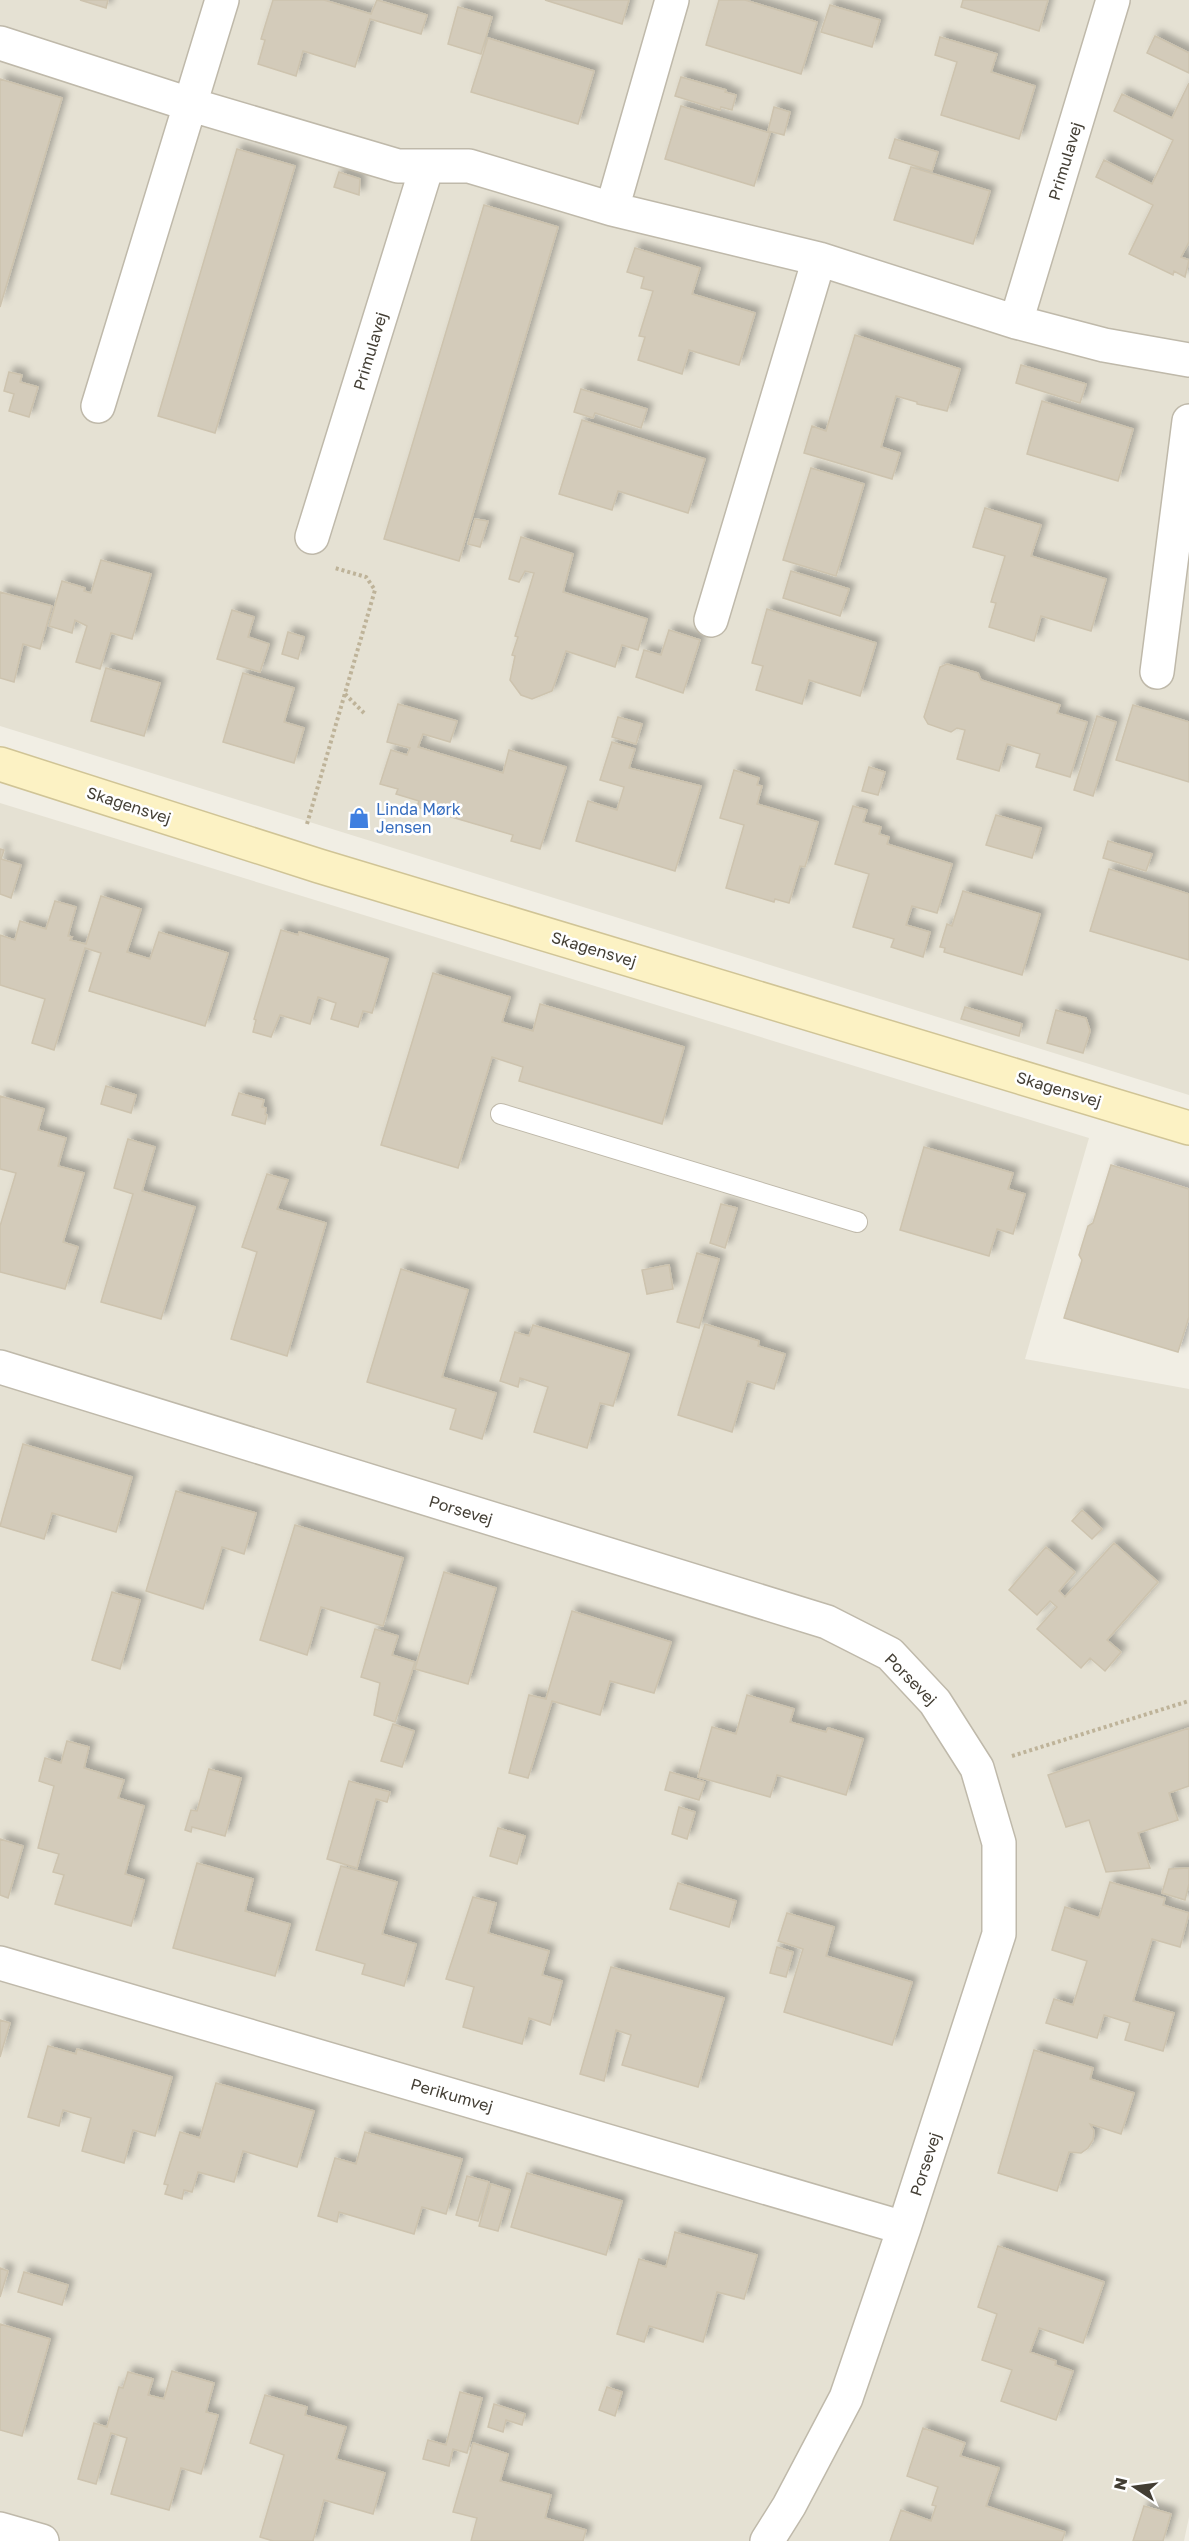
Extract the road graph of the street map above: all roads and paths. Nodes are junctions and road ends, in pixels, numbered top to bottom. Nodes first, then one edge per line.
1 (222, 0) edge
2 (672, 0) edge
3 (1113, 0) edge
4 (0, 43) edge
5 (192, 105) junction
6 (427, 166) junction
7 (612, 208) junction
8 (819, 259) junction
9 (1016, 322) junction
10 (1189, 360) edge
11 (98, 406) dead end
12 (1189, 421) edge
13 (312, 537) dead end
14 (711, 620) dead end
15 (1157, 672) dead end
16 (345, 694) dead end
17 (364, 713) dead end
18 (0, 764) edge
19 (501, 1114) dead end
20 (1189, 1128) edge
21 (857, 1222) dead end
22 (0, 1368) edge
23 (1189, 1701) edge
24 (976, 1768) junction
25 (0, 1963) edge
26 (904, 2228) junction
27 (0, 2529) edge
28 (42, 2541) edge
29 (767, 2541) edge

1 - 5 street
2 - 7 street
3 - 9 street, Primulavej
4 - 5 street
5 - 6 street
5 - 11 street
6 - 7 street
6 - 13 street, Primulavej
7 - 8 street
8 - 9 street
8 - 14 street
9 - 10 street
12 - 15 street
16 - 17 path
18 - 20 street, Skagensvej
19 - 21 lane
22 - 24 street, Porsevej
23 - 24 path
24 - 26 street, Porsevej
25 - 26 street, Perikumvej
26 - 29 street, Porsevej
27 - 28 street

